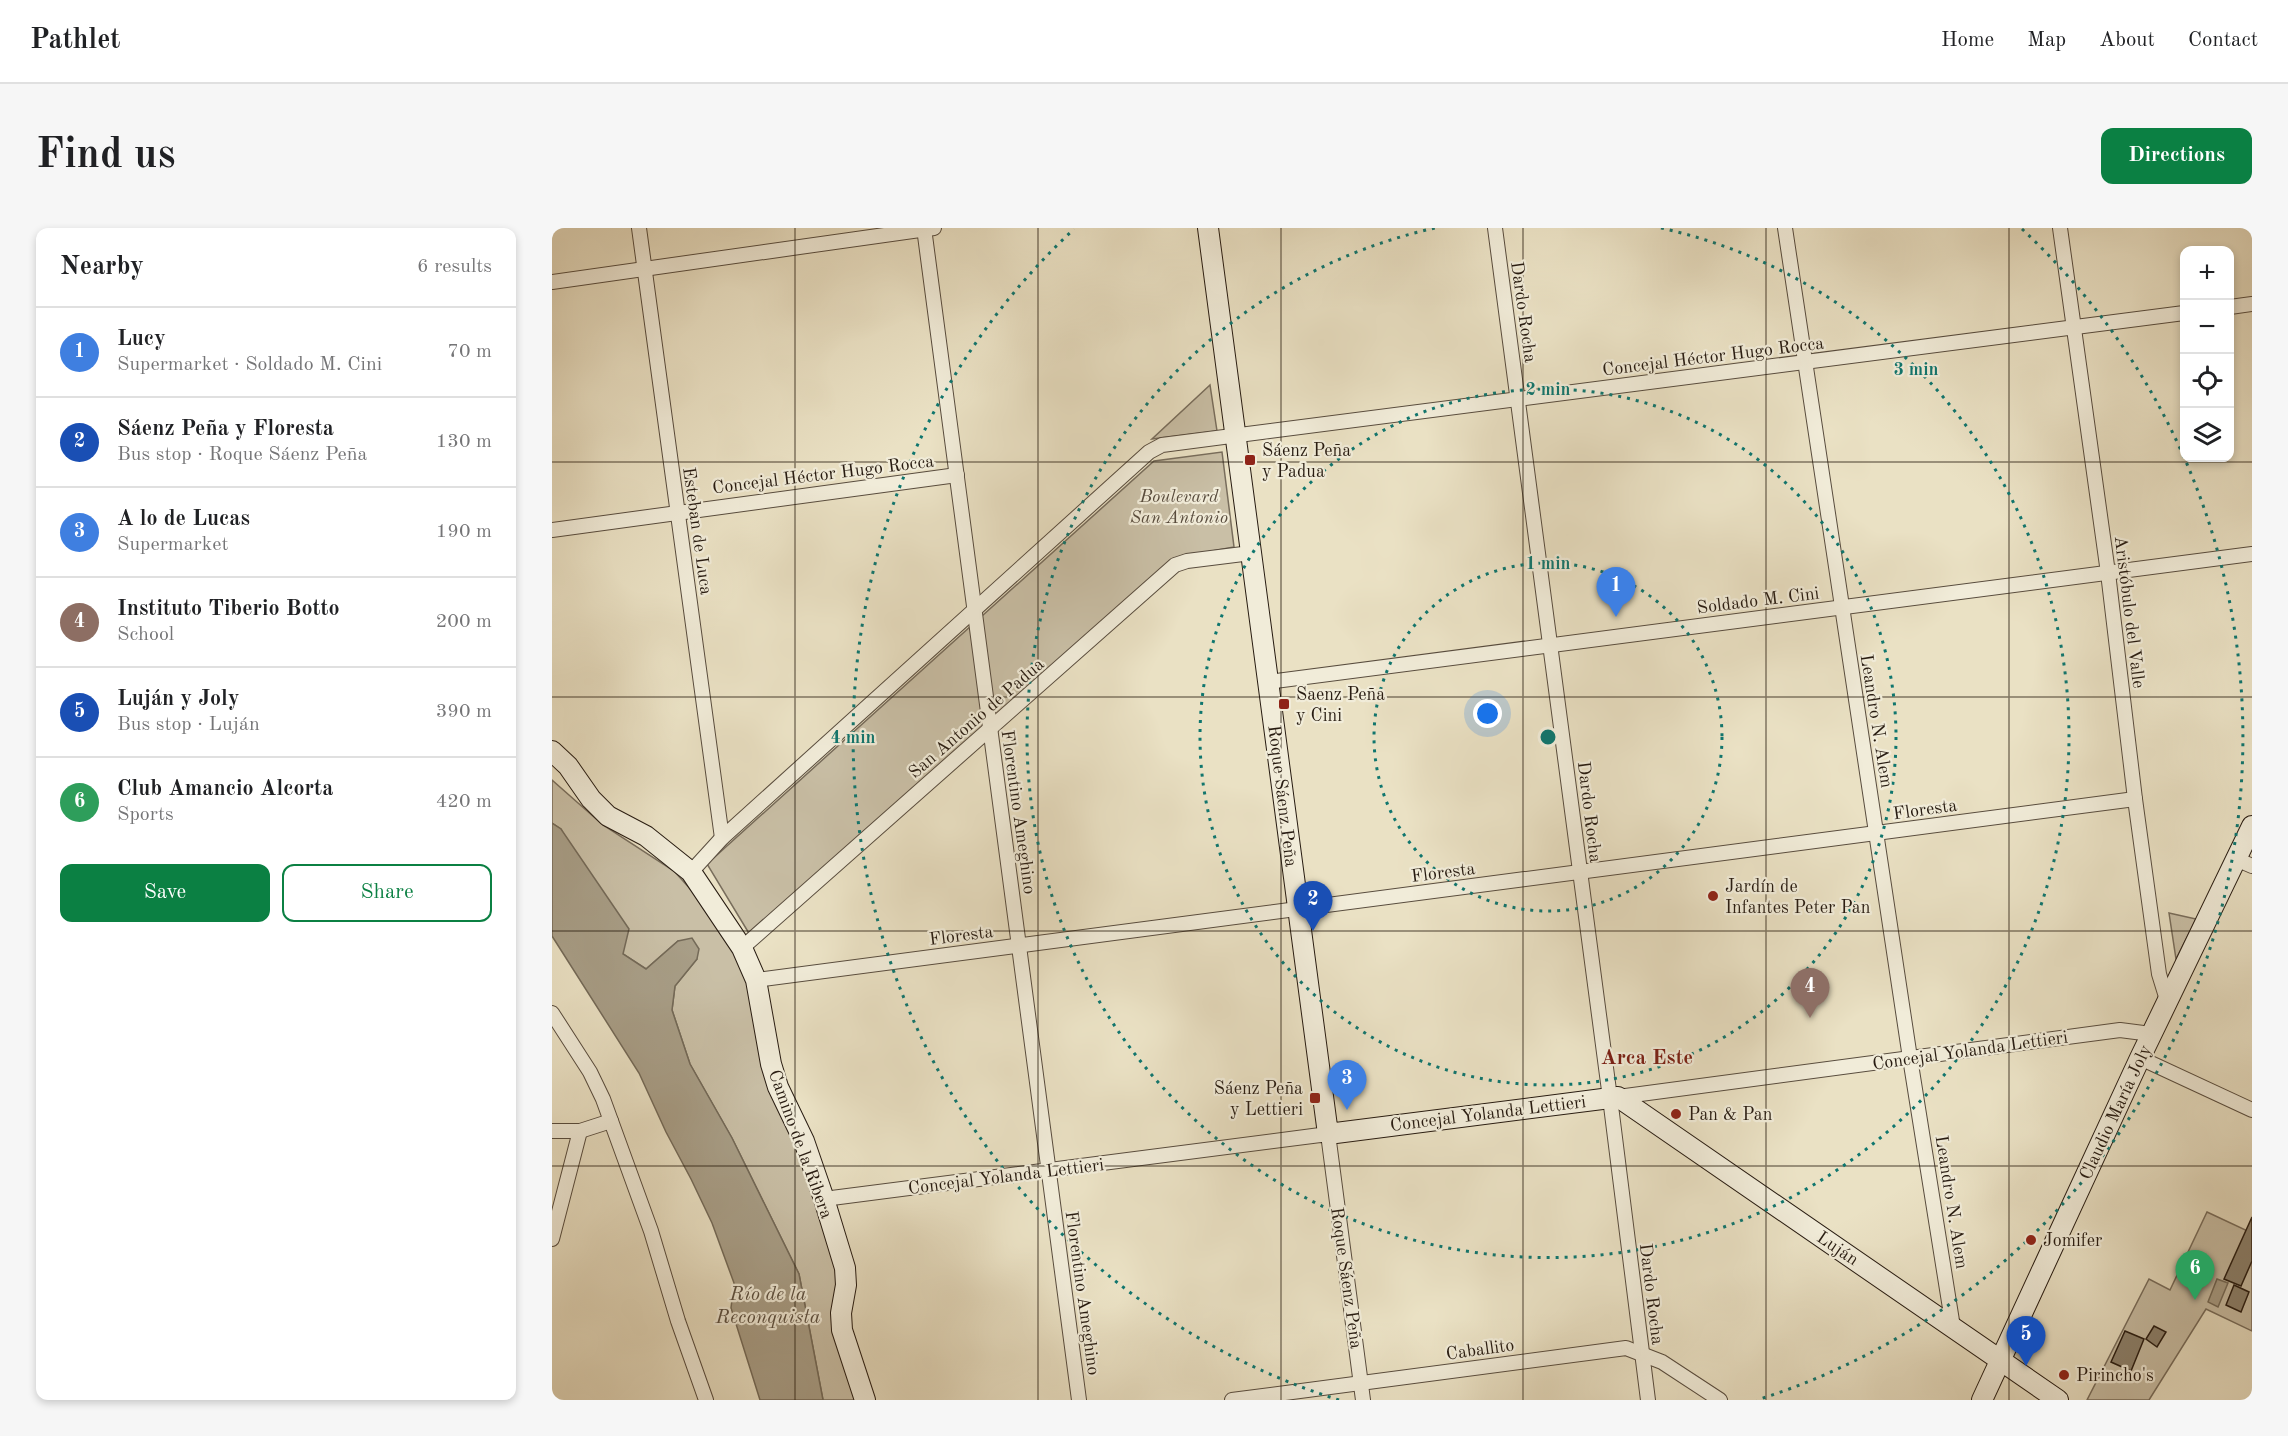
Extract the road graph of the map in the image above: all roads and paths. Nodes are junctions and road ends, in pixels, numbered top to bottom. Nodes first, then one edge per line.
1 (639, 228) edge
2 (927, 228) edge
3 (1208, 228) edge
4 (1495, 228) edge
5 (1785, 228) edge
6 (2060, 228) edge
7 (644, 269) junction
8 (552, 282) edge
9 (2252, 304) edge
10 (2234, 306) edge
11 (2180, 314) edge
12 (2074, 328) junction
13 (1804, 362) junction
14 (1518, 400) junction
15 (1235, 436) junction
16 (957, 475) junction
17 (677, 511) junction
18 (552, 530) edge
19 (1251, 553) junction
20 (2252, 554) edge
21 (2108, 573) junction
22 (975, 608) junction
23 (1842, 608) junction
24 (1550, 645) junction
25 (1268, 682) junction
26 (990, 730) junction
27 (552, 751) edge
28 (2135, 799) junction
29 (2252, 826) edge
30 (1876, 834) junction
31 (722, 838) junction
32 (2244, 862) edge
33 (691, 872) junction
34 (1580, 873) junction
35 (1298, 909) junction
36 (1019, 945) junction
37 (742, 948) junction
38 (756, 980) junction
39 (2167, 1000) junction
40 (552, 1013) edge
41 (2151, 1034) junction
42 (1910, 1058) junction
43 (2140, 1058) junction
44 (1614, 1097) junction
45 (2252, 1110) edge
46 (611, 1121) junction
47 (552, 1131) edge
48 (580, 1131) junction
49 (1328, 1134) junction
50 (1049, 1170) junction
51 (824, 1199) junction
52 (552, 1239) edge
53 (1953, 1327) junction
54 (1641, 1353) junction
55 (2001, 1360) junction
56 (1361, 1383) junction
57 (706, 1400) edge
58 (865, 1400) edge
59 (1079, 1400) edge
60 (1232, 1400) edge
61 (1363, 1400) edge
62 (1648, 1400) edge
63 (1720, 1400) edge
64 (1982, 1400) edge
65 (2058, 1400) edge

1 - 7 street, Esteban de Luca
2 - 7 street
2 - 16 street, Florentino Ameghino
3 - 15 street, Roque Sáenz Peña
4 - 14 street, Dardo Rocha
5 - 13 street, Leandro N. Alem
6 - 12 street, Aristóbulo del Valle
7 - 8 street
7 - 17 street, Esteban de Luca
9 - 10 street
11 - 12 street, Concejal Héctor Hugo Rocca
12 - 13 street, Concejal Héctor Hugo Rocca
12 - 21 street, Aristóbulo del Valle
13 - 14 street, Concejal Héctor Hugo Rocca
13 - 23 street, Leandro N. Alem
14 - 15 street, Concejal Héctor Hugo Rocca
14 - 24 street, Dardo Rocha
15 - 19 street, Roque Sáenz Peña
15 - 22 street, Concejal Héctor Hugo Rocca
16 - 17 street, Concejal Héctor Hugo Rocca
16 - 22 street, Florentino Ameghino
17 - 18 street, Concejal Héctor Hugo Rocca
17 - 31 street, Esteban de Luca
19 - 25 street, Roque Sáenz Peña
19 - 26 street, San Antonio de Padua
20 - 21 street, Soldado M. Cini
21 - 23 street, Soldado M. Cini
21 - 28 street, Aristóbulo del Valle
22 - 26 street, Florentino Ameghino
22 - 31 street
23 - 24 street, Soldado M. Cini
23 - 30 street, Leandro N. Alem
24 - 25 street, Soldado M. Cini
24 - 34 street, Dardo Rocha
25 - 35 street, Roque Sáenz Peña
26 - 36 street, Florentino Ameghino
26 - 37 street, San Antonio de Padua
27 - 33 street, Camino de la Ribera
28 - 30 street, Floresta
28 - 39 street, Aristóbulo del Valle
29 - 32 street, Claudio María Joly
30 - 34 street, Floresta
30 - 42 street, Leandro N. Alem
31 - 33 street
32 - 39 street, Claudio María Joly
33 - 37 street, Camino de la Ribera
34 - 35 street, Floresta
34 - 44 street, Dardo Rocha
35 - 36 street, Floresta
35 - 49 street, Roque Sáenz Peña
36 - 38 street, Floresta
36 - 50 street, Florentino Ameghino
37 - 38 street, Camino de la Ribera
38 - 51 street, Camino de la Ribera
39 - 41 street, Claudio María Joly
40 - 46 street
41 - 42 street, Concejal Yolanda Lettieri
41 - 43 street, Claudio María Joly
42 - 44 street, Concejal Yolanda Lettieri
42 - 53 street, Leandro N. Alem
43 - 45 street
43 - 55 street, Claudio María Joly
44 - 49 street, Concejal Yolanda Lettieri
44 - 53 street, Luján
44 - 54 street, Dardo Rocha
46 - 48 street
46 - 57 street
47 - 48 street
48 - 52 street
49 - 50 street, Concejal Yolanda Lettieri
49 - 56 street, Roque Sáenz Peña
50 - 51 street, Concejal Yolanda Lettieri
50 - 59 street, Florentino Ameghino
51 - 58 street, Camino de la Ribera
53 - 55 street, Luján
54 - 56 street, Caballito
54 - 62 street, Dardo Rocha
54 - 63 street, Caballito
55 - 64 street, Claudio María Joly
55 - 65 street, Luján
56 - 60 street, Caballito
56 - 61 street, Roque Sáenz Peña

